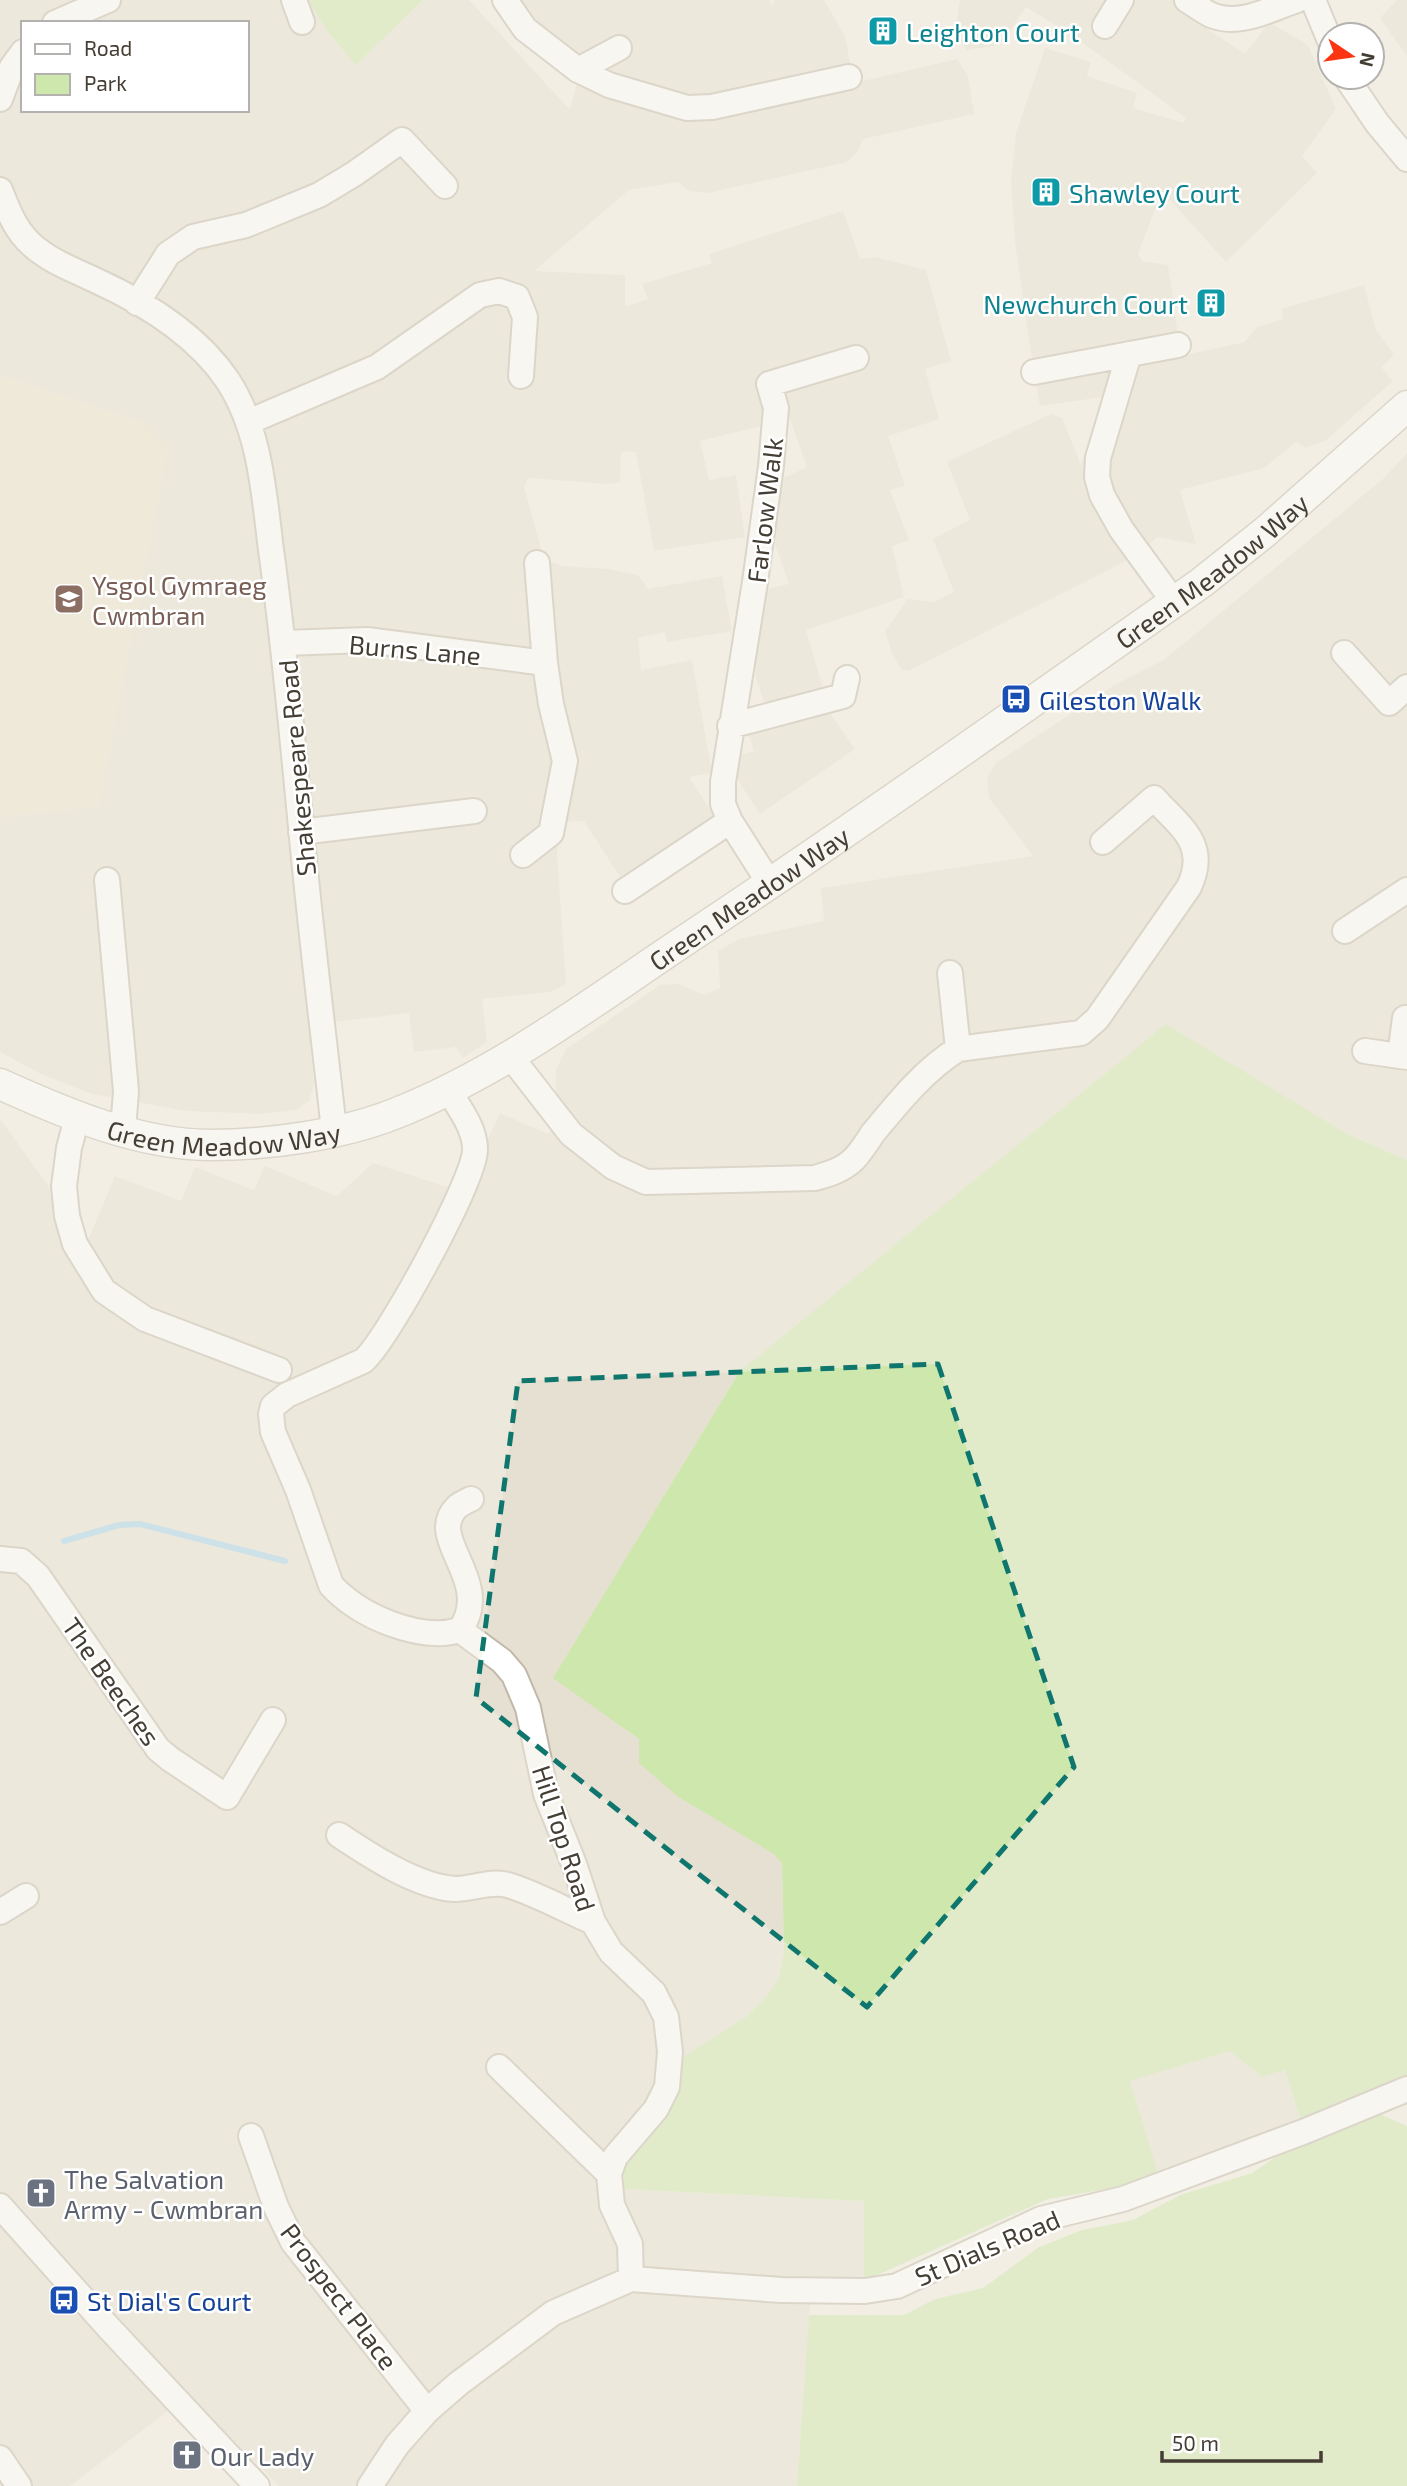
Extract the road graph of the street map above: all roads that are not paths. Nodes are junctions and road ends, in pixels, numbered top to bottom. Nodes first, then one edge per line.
1 (108, 0) edge
2 (505, 0) edge
3 (1121, 0) edge
4 (1187, 0) edge
5 (1297, 0) edge
6 (1313, 0) edge
7 (60, 21) edge
8 (1322, 21) edge
9 (1105, 26) dead end
10 (619, 48) dead end
11 (21, 55) edge
12 (578, 69) junction
13 (849, 77) dead end
14 (1355, 91) edge
15 (0, 99) edge
16 (1407, 159) edge
17 (445, 186) dead end
18 (0, 190) edge
19 (137, 303) junction
20 (1178, 345) dead end
21 (1129, 354) junction
22 (856, 359) dead end
23 (1034, 372) dead end
24 (521, 376) dead end
25 (1407, 406) edge
26 (248, 422) junction
27 (537, 563) dead end
28 (1174, 602) junction
29 (284, 643) junction
30 (1344, 653) dead end
31 (545, 663) junction
32 (846, 678) dead end
33 (1407, 687) edge
34 (730, 726) junction
35 (474, 811) dead end
36 (730, 821) junction
37 (301, 832) junction
38 (1103, 842) dead end
39 (523, 856) dead end
40 (107, 880) dead end
41 (771, 884) junction
42 (1407, 890) edge
43 (625, 891) dead end
44 (1345, 931) dead end
45 (950, 973) dead end
46 (1405, 1018) dead end
47 (958, 1049) junction
48 (1365, 1051) dead end
49 (511, 1056) junction
50 (1404, 1057) edge
51 (0, 1084) edge
52 (449, 1091) junction
53 (77, 1118) junction
54 (123, 1130) junction
55 (334, 1130) junction
56 (279, 1370) dead end
57 (471, 1499) dead end
58 (0, 1559) edge
59 (460, 1630) junction
60 (273, 1720) dead end
61 (339, 1835) dead end
62 (26, 1896) dead end
63 (0, 1912) edge
64 (593, 1922) junction
65 (499, 2067) dead end
66 (1407, 2089) edge
67 (251, 2136) dead end
68 (610, 2174) junction
69 (0, 2206) edge
70 (8, 2233) edge
71 (631, 2278) junction
72 (427, 2411) junction
73 (0, 2458) edge
74 (19, 2486) edge
75 (257, 2486) edge
76 (370, 2486) edge

1 - 7 street
2 - 12 street
3 - 9 street
4 - 5 street
6 - 8 street
10 - 12 street
11 - 15 street
12 - 13 street
14 - 16 street
17 - 19 street
18 - 19 street, Shakespeare Road
19 - 26 street, Shakespeare Road
20 - 21 street
21 - 23 street
21 - 28 street
22 - 34 street, Farlow Walk
24 - 26 street
25 - 28 street, Green Meadow Way
26 - 29 street, Shakespeare Road
27 - 31 street
28 - 41 street, Green Meadow Way
29 - 31 street, Burns Lane
29 - 37 street, Shakespeare Road
30 - 33 street
31 - 39 street
32 - 34 street
34 - 36 street, Farlow Walk
35 - 37 street
36 - 41 street, Farlow Walk
36 - 43 street
37 - 55 street, Shakespeare Road
38 - 47 street
40 - 54 street
41 - 49 street, Green Meadow Way
42 - 44 street
45 - 47 street
46 - 50 street
47 - 49 street
48 - 50 street
49 - 52 street, Green Meadow Way
51 - 53 street, Green Meadow Way
52 - 55 street, Green Meadow Way
52 - 59 street
53 - 54 street, Green Meadow Way
53 - 56 street
54 - 55 street, Green Meadow Way
57 - 59 street
58 - 60 street, The Beeches
59 - 64 street, Hill Top Road
61 - 64 street
62 - 63 street
64 - 68 street, Hill Top Road
65 - 68 street
66 - 71 street, St Dials Road
67 - 72 street, Prospect Place
68 - 71 street
69 - 70 street
70 - 75 street
71 - 72 street
72 - 76 street
73 - 74 street

